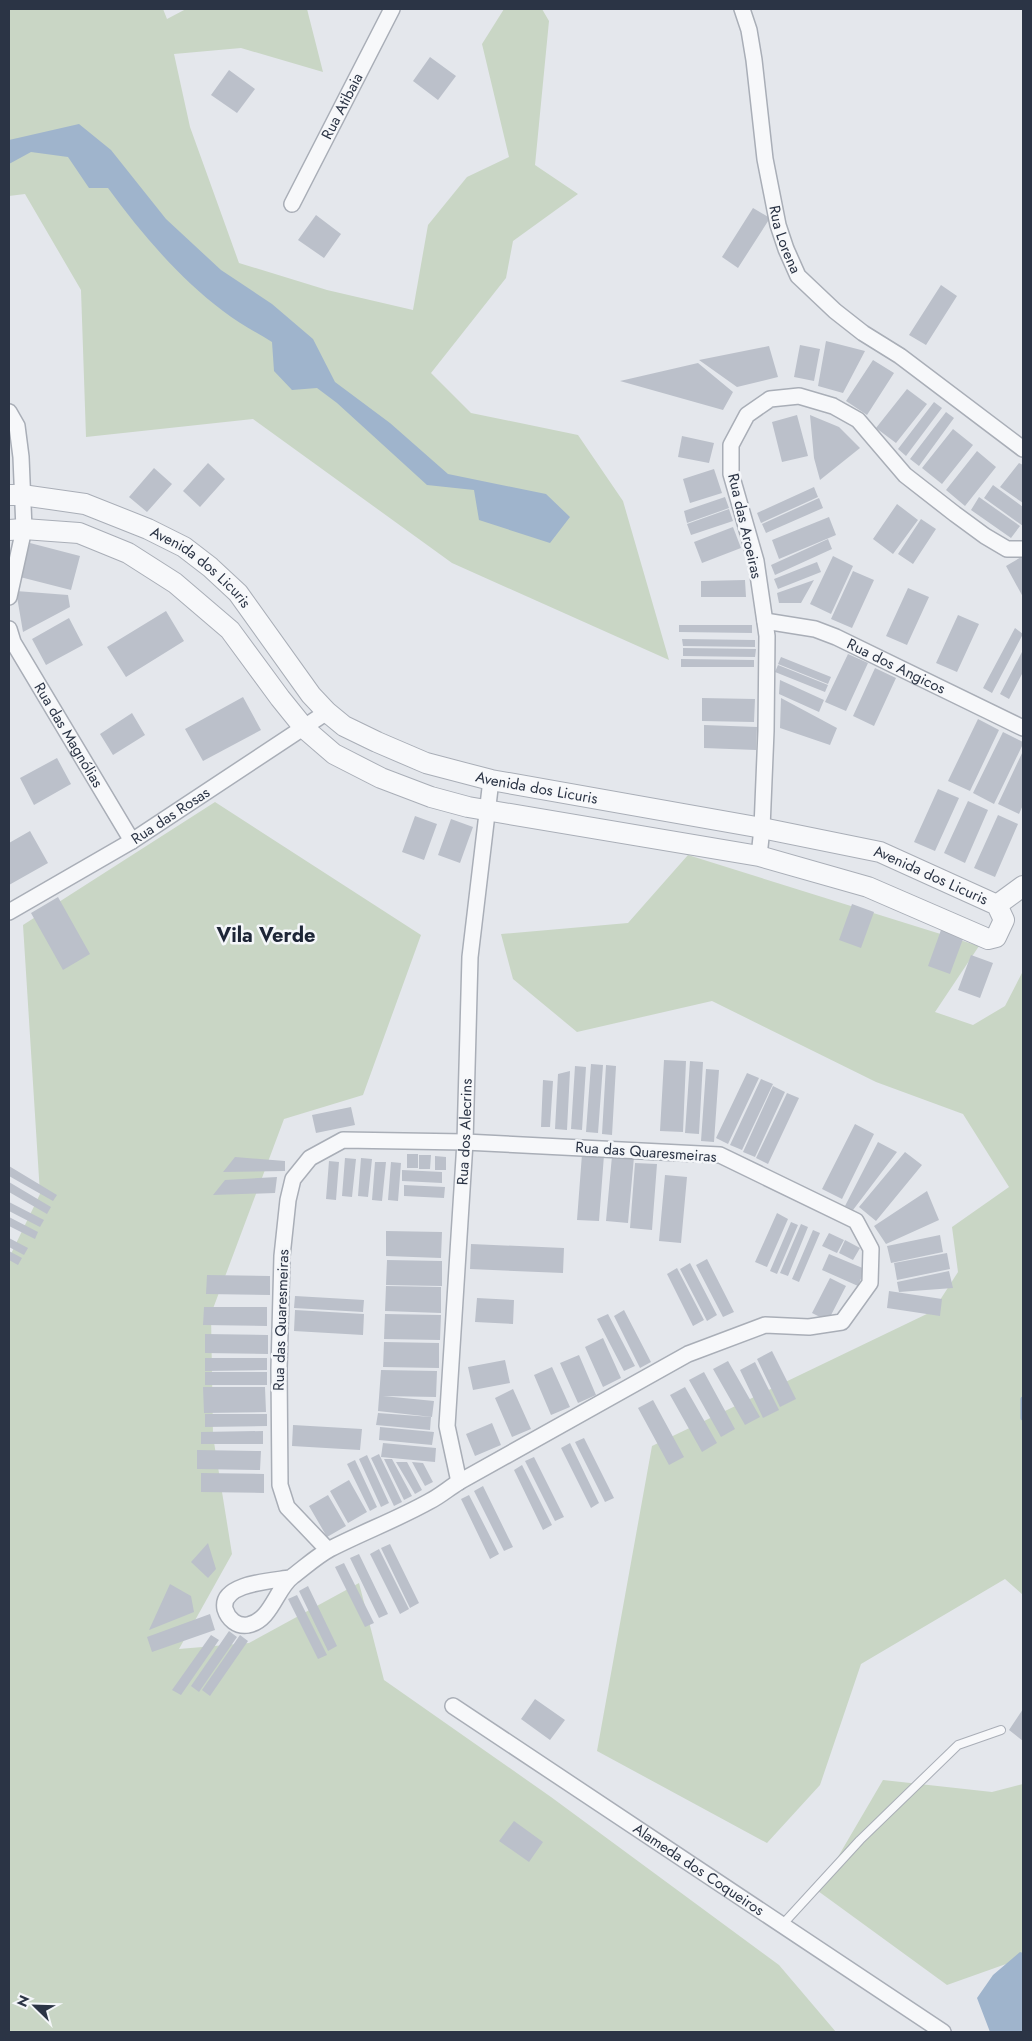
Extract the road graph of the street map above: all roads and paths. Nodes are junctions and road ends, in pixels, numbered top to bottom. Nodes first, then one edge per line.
1 (392, 9) edge
2 (742, 9) edge
3 (292, 204) dead end
4 (9, 412) edge
5 (1023, 449) edge
6 (16, 495) edge
7 (16, 530) edge
8 (1023, 549) edge
9 (9, 597) edge
10 (765, 621) junction
11 (9, 629) edge
12 (328, 712) junction
13 (305, 728) junction
14 (1023, 728) edge
15 (491, 780) junction
16 (487, 810) junction
17 (762, 828) junction
18 (132, 842) junction
19 (759, 856) junction
20 (1023, 886) edge
21 (998, 905) junction
22 (9, 912) edge
23 (465, 1142) junction
24 (458, 1482) junction
25 (328, 1550) junction
26 (290, 1578) dead end
27 (453, 1706) dead end
28 (1001, 1730) dead end
29 (782, 1925) junction
30 (943, 2032) edge

1 - 3 street, Rua Atibaia
2 - 5 street, Rua Lorena
4 - 6 street
6 - 7 street
6 - 12 street, Avenida dos Licuris
7 - 9 street
7 - 13 street, Avenida dos Licuris
8 - 10 street, Rua das Aroeiras
10 - 14 street, Rua dos Angicos
10 - 17 street, Rua das Aroeiras
11 - 18 street, Rua das Magnólias
12 - 13 street, Rua das Rosas
12 - 15 street, Avenida dos Licuris
13 - 16 street, Avenida dos Licuris
13 - 18 street, Rua das Rosas
15 - 16 street, Rua dos Alecrins
15 - 17 street, Avenida dos Licuris
16 - 19 street, Avenida dos Licuris
16 - 23 street, Rua dos Alecrins
17 - 19 street, Rua das Aroeiras
17 - 21 street, Avenida dos Licuris
18 - 22 street, Rua das Rosas
19 - 21 street, Avenida dos Licuris
20 - 21 street
23 - 24 street, Rua dos Alecrins
23 - 24 street, Rua das Quaresmeiras
23 - 25 street, Rua das Quaresmeiras
24 - 25 street, Rua das Quaresmeiras
25 - 26 street, Rua das Quaresmeiras
27 - 29 street, Alameda dos Coqueiros
28 - 29 lane
29 - 30 street, Alameda dos Coqueiros

